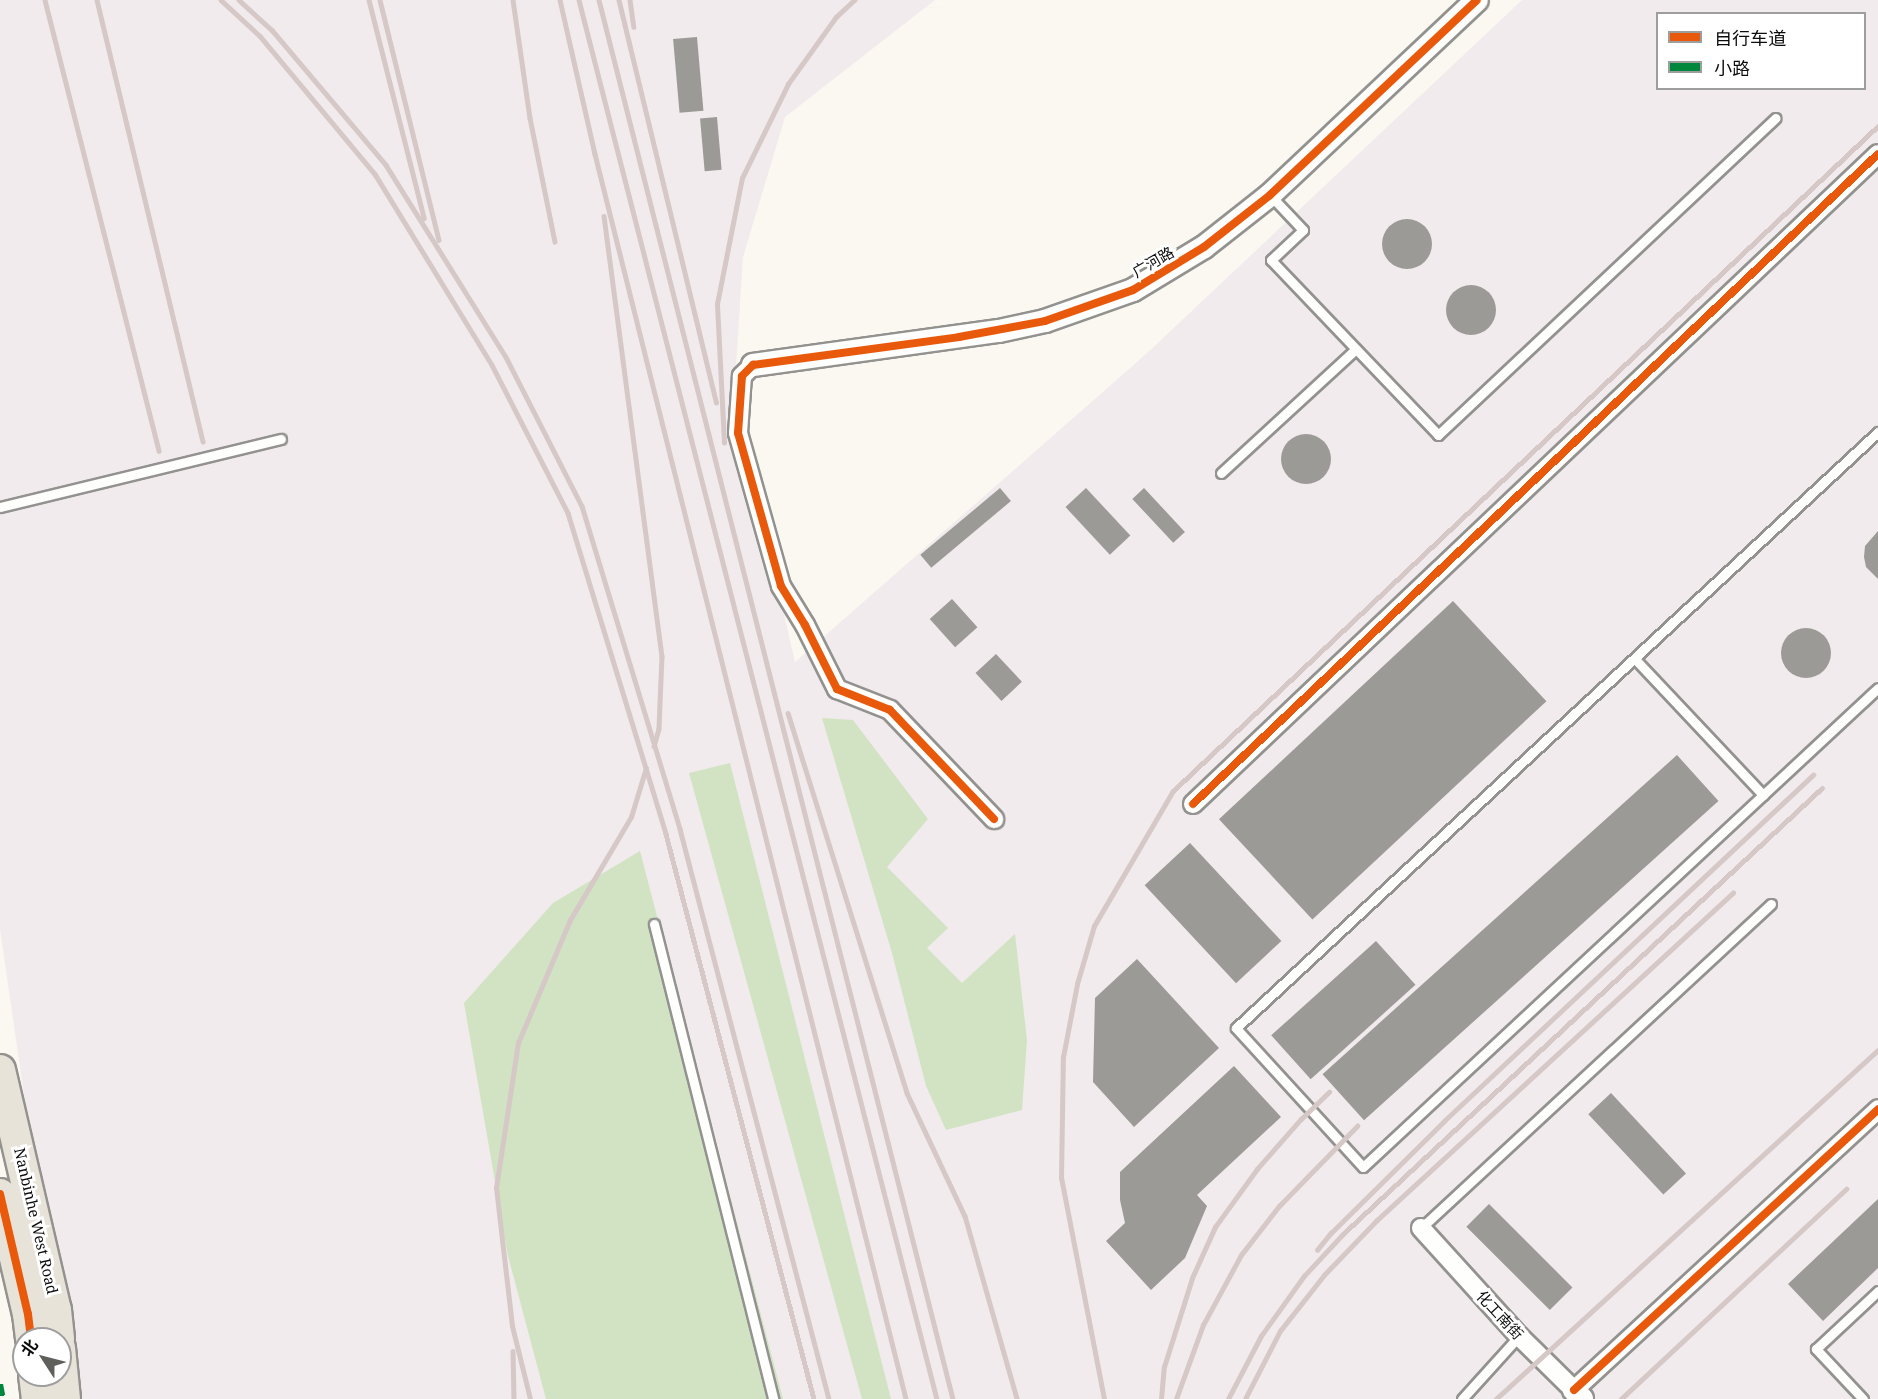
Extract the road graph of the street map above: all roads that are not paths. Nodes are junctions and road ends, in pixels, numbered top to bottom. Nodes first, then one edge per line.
1 (1477, 0) edge
2 (1776, 118) dead end
3 (1878, 154) edge
4 (1270, 195) junction
5 (1356, 350) junction
6 (753, 365) joint
7 (1878, 432) edge
8 (281, 439) dead end
9 (1221, 473) dead end
10 (0, 507) edge
11 (1635, 659) junction
12 (1878, 688) edge
13 (1763, 795) junction
14 (1193, 804) dead end
15 (994, 819) dead end
16 (1771, 904) dead end
17 (654, 924) dead end
18 (0, 1070) edge
19 (1878, 1109) edge
20 (0, 1194) edge
21 (1421, 1227) joint
22 (1878, 1291) edge
23 (30, 1327) edge
24 (58, 1327) edge
25 (1519, 1336) junction
26 (1578, 1395) edge
27 (773, 1399) edge
28 (1462, 1399) edge
29 (1863, 1399) edge

1 - 4 street, 广河路
2 - 5 lane
3 - 14 street
4 - 5 lane
4 - 6 street, 广河路
5 - 9 lane
6 - 15 street
7 - 11 lane
8 - 10 lane
11 - 13 lane
11 - 13 lane
12 - 13 lane
16 - 21 lane
17 - 27 lane
18 - 24 highway, Nanbinhe West Road
19 - 26 street
20 - 23 highway, Nanbinhe West Road
21 - 25 street, 化工南街
22 - 29 lane
25 - 26 street, 化工南街
25 - 28 lane

